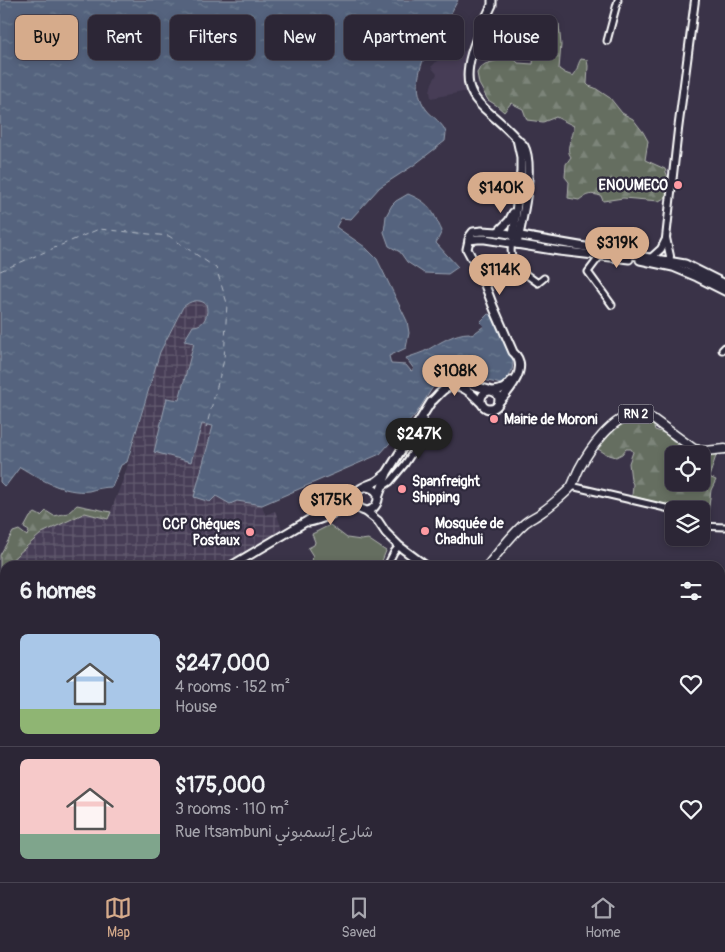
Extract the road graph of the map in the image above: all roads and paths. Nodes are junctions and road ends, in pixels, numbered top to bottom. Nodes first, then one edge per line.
1 (492, 0) edge
2 (618, 0) edge
3 (695, 0) edge
4 (607, 41) dead end
5 (517, 139) junction
6 (517, 203) junction
7 (498, 232) junction
8 (516, 235) junction
9 (666, 238) junction
10 (469, 240) junction
11 (514, 244) junction
12 (601, 253) junction
13 (650, 261) junction
14 (669, 264) junction
15 (544, 278) dead end
16 (725, 284) edge
17 (725, 292) edge
18 (612, 305) dead end
19 (513, 352) junction
20 (491, 391) junction
21 (431, 402) junction
22 (480, 402) junction
23 (499, 402) junction
24 (423, 416) junction
25 (725, 449) edge
26 (387, 473) junction
27 (571, 486) junction
28 (366, 487) junction
29 (381, 488) junction
30 (356, 492) junction
31 (377, 501) junction
32 (665, 508) edge
33 (362, 509) junction
34 (378, 521) junction
35 (304, 523) junction
36 (710, 526) edge
37 (725, 527) edge
38 (399, 546) junction
39 (239, 561) edge
40 (390, 561) edge
41 (419, 561) edge
42 (491, 561) edge

1 - 5 main road
2 - 4 street
3 - 9 street
5 - 6 main road
5 - 8 main road
6 - 7 main road
6 - 8 main road
7 - 8 main road
7 - 10 main road
8 - 11 main road
8 - 12 main road
9 - 13 street
9 - 14 street
10 - 11 main road
10 - 19 main road
11 - 12 main road
11 - 15 street
12 - 13 main road
12 - 18 street
13 - 14 main road
14 - 16 main road
14 - 17 main road
19 - 20 main road
19 - 23 main road
20 - 21 main road
20 - 22 main road
20 - 23 main road
21 - 22 main road
21 - 24 main road
22 - 23 main road
24 - 26 main road
24 - 29 street
25 - 27 main road, RN 2
26 - 28 main road
26 - 29 main road
27 - 32 street
27 - 42 main road, RN 2
28 - 30 main road
28 - 31 main road
29 - 31 main road
30 - 33 main road
30 - 35 main road
31 - 33 main road
31 - 34 main road
33 - 34 main road
33 - 35 main road
34 - 38 main road
35 - 39 main road
36 - 37 street
38 - 40 street
38 - 41 main road

